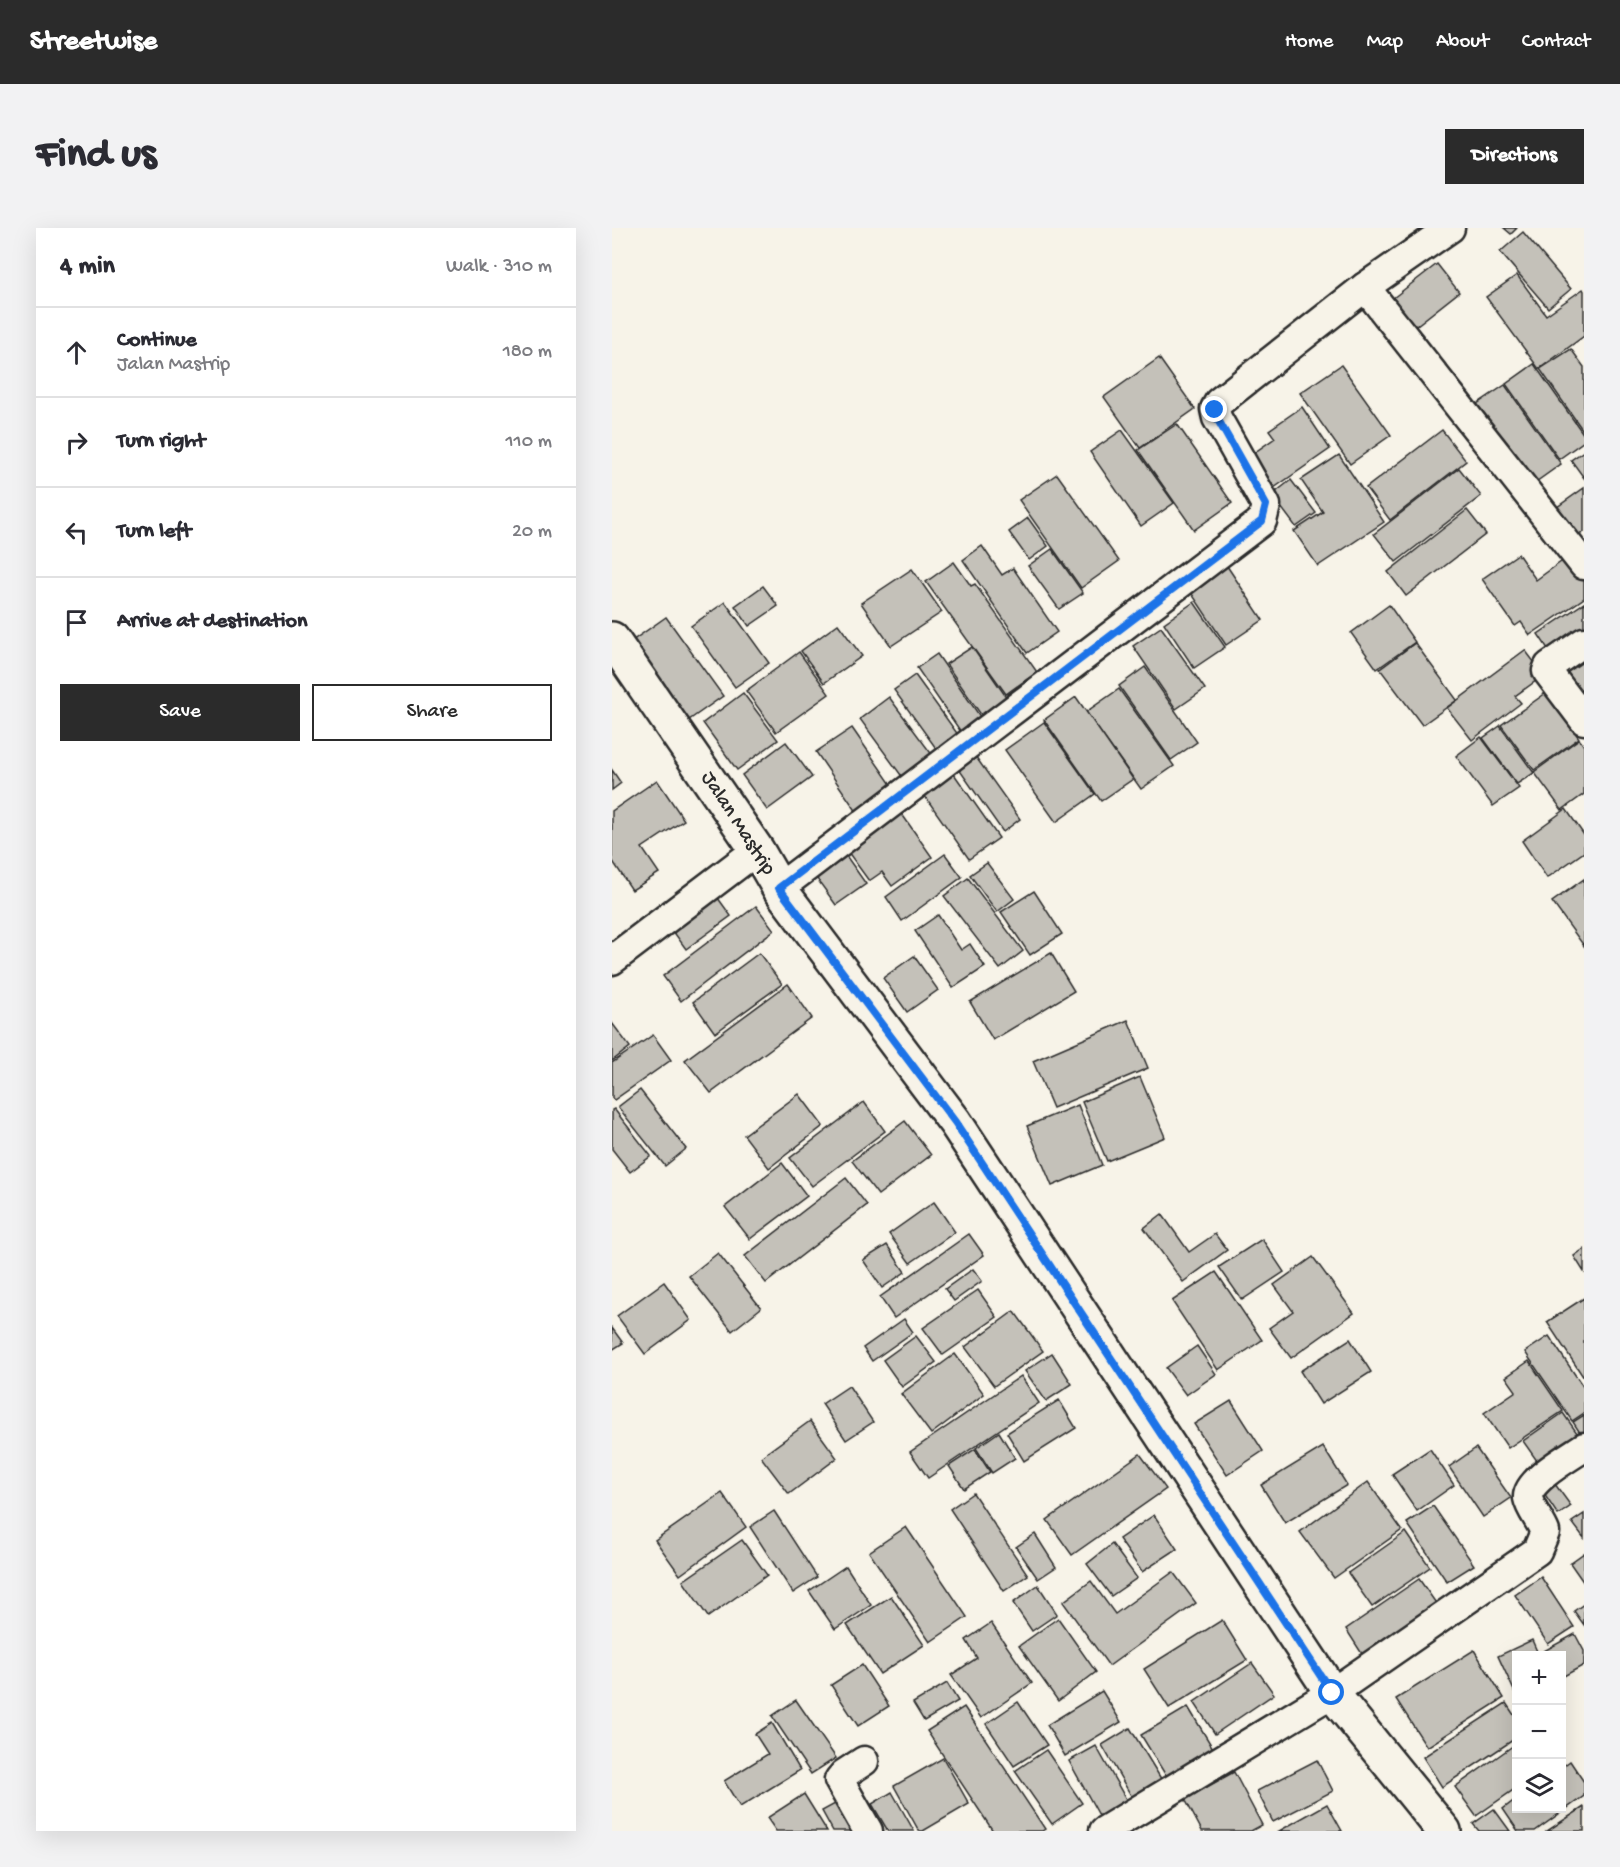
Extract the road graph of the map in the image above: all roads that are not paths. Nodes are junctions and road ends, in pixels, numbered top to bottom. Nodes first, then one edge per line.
1 (1450, 228) edge
2 (1365, 287) junction
3 (1584, 565) edge
4 (612, 639) edge
5 (1584, 642) edge
6 (1584, 720) edge
7 (758, 850) junction
8 (779, 888) junction
9 (612, 960) edge
10 (1584, 1447) edge
11 (1332, 1693) junction
12 (864, 1761) dead end
13 (868, 1831) edge
14 (1104, 1831) edge
15 (1444, 1831) edge

1 - 2 street
2 - 3 street
2 - 8 street
4 - 7 main road, Jalan Mastrip
5 - 6 street
7 - 8 main road, Jalan Mastrip
7 - 9 street
8 - 11 main road, Jalan Mastrip
10 - 11 street
11 - 14 street
11 - 15 main road, Jalan Mastrip
12 - 13 street

